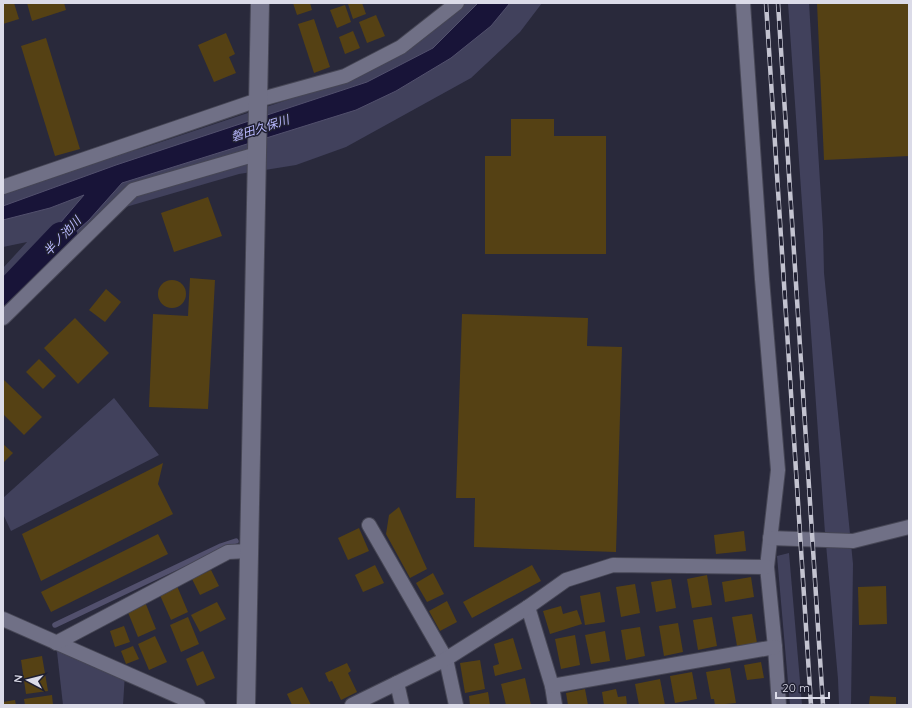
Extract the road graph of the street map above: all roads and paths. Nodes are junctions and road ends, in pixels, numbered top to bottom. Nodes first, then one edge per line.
1 (260, 3) edge
2 (458, 3) edge
3 (743, 3) edge
4 (258, 103) junction
5 (257, 152) junction
6 (3, 187) edge
7 (3, 318) edge
8 (369, 525) dead end
9 (909, 527) edge
10 (770, 538) junction
11 (249, 551) junction
12 (767, 567) junction
13 (528, 607) junction
14 (3, 619) edge
15 (56, 643) junction
16 (775, 647) junction
17 (446, 659) junction
18 (397, 683) junction
19 (552, 686) junction
20 (198, 705) edge
21 (246, 705) edge
22 (352, 705) edge
23 (402, 705) edge
24 (456, 705) edge
25 (555, 705) edge
26 (778, 705) edge

1 - 4 street
2 - 4 street
3 - 10 street
4 - 5 street
4 - 6 street
5 - 7 street
5 - 11 street
8 - 17 street
9 - 10 street
10 - 12 street
11 - 15 street
11 - 21 street
12 - 13 street
12 - 16 street
13 - 17 street
13 - 19 street
14 - 15 street
15 - 20 street
16 - 19 street
16 - 26 street
17 - 18 street
17 - 24 street
18 - 22 street
18 - 23 street
19 - 25 street

